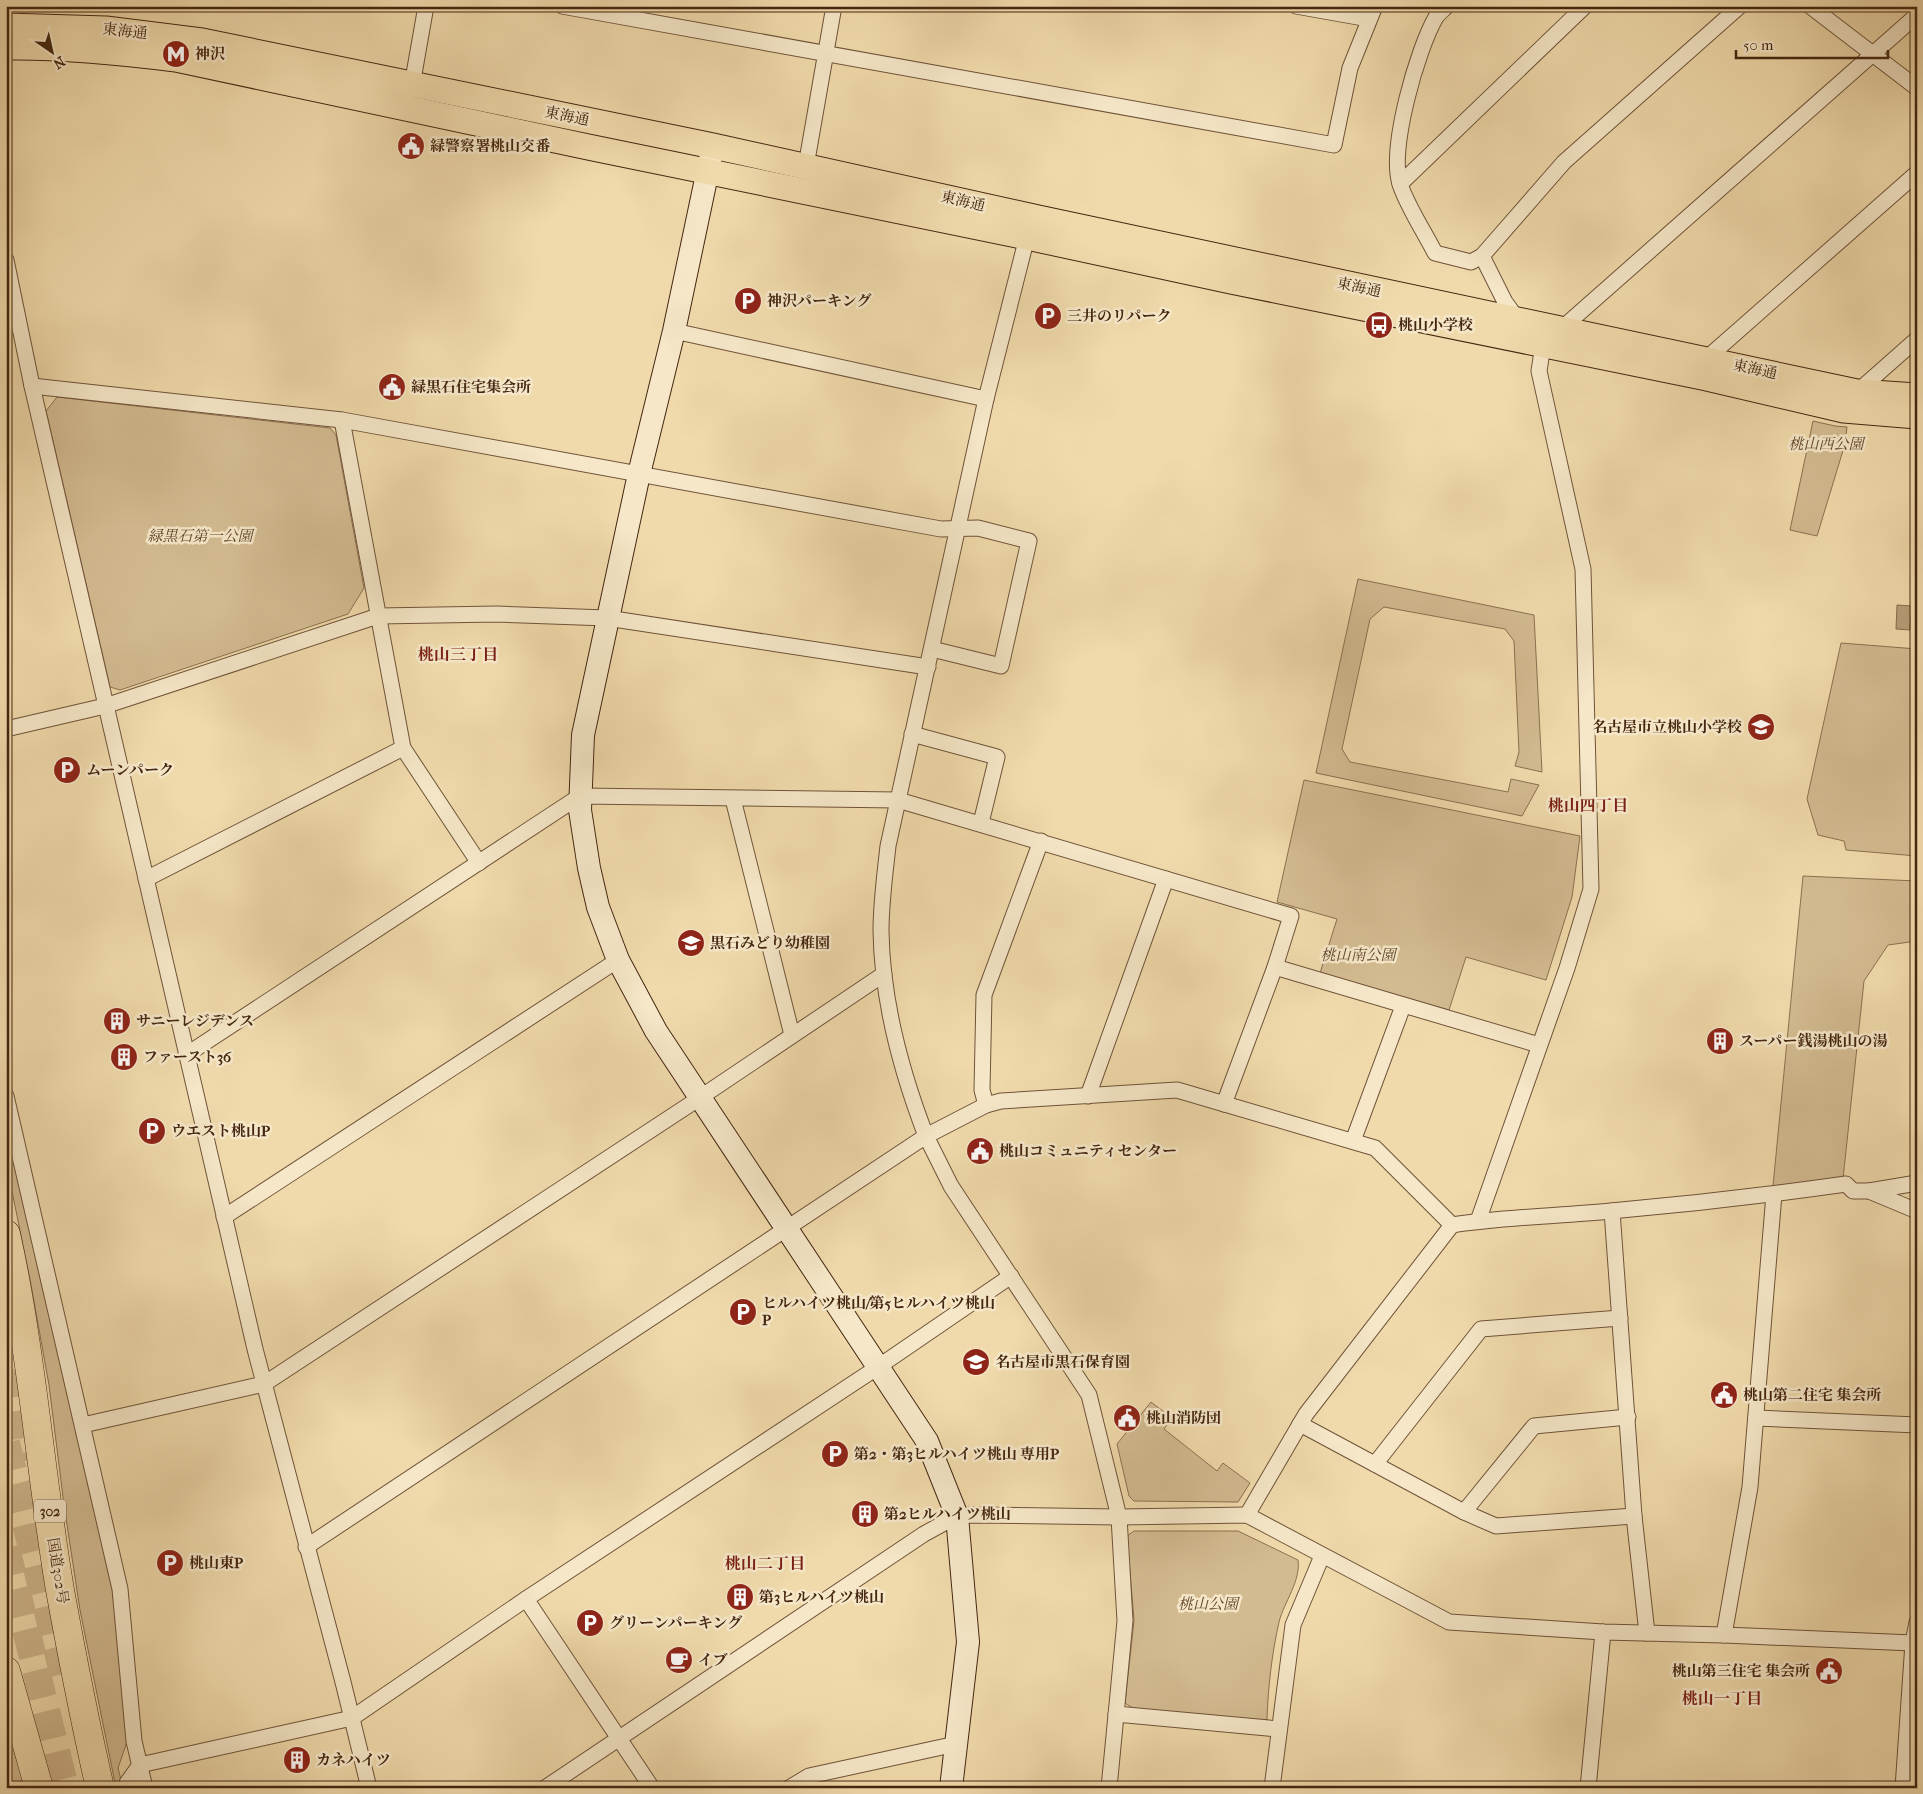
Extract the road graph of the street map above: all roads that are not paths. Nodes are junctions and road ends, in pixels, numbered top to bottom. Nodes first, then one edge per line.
1 (426, 6) edge
2 (562, 6) edge
3 (834, 6) edge
4 (1296, 6) edge
5 (1447, 6) edge
6 (1585, 6) edge
7 (1740, 6) edge
8 (1810, 6) edge
9 (1372, 13) edge
10 (1917, 15) edge
11 (6, 26) edge
12 (6, 47) edge
13 (826, 53) junction
14 (1871, 54) junction
15 (1917, 88) edge
16 (410, 96) junction
17 (713, 146) junction
18 (806, 166) junction
19 (707, 171) junction
20 (1917, 173) edge
21 (1400, 184) junction
22 (1027, 236) junction
23 (1482, 256) junction
24 (6, 260) edge
25 (1518, 321) junction
26 (674, 331) junction
27 (1551, 337) junction
28 (1917, 339) edge
29 (1706, 359) junction
30 (32, 386) junction
31 (1857, 392) junction
32 (1917, 396) edge
33 (986, 399) junction
34 (1917, 416) edge
35 (342, 420) junction
36 (639, 474) junction
37 (958, 528) junction
38 (378, 616) junction
39 (607, 618) junction
40 (932, 649) junction
41 (928, 667) junction
42 (105, 706) junction
43 (6, 729) edge
44 (912, 734) junction
45 (403, 748) junction
46 (580, 796) junction
47 (733, 799) junction
48 (898, 800) junction
49 (981, 823) junction
50 (1041, 841) junction
51 (478, 863) junction
52 (1166, 879) junction
53 (146, 880) junction
54 (618, 960) junction
55 (1275, 967) junction
56 (884, 974) junction
57 (1403, 1006) junction
58 (792, 1035) junction
59 (1539, 1045) junction
60 (186, 1055) junction
61 (6, 1096) edge
62 (1088, 1096) junction
63 (701, 1097) junction
64 (1224, 1104) junction
65 (986, 1105) junction
66 (926, 1136) junction
67 (1353, 1141) junction
68 (1917, 1183) edge
69 (1869, 1191) junction
70 (1774, 1194) junction
71 (1612, 1211) junction
72 (1917, 1211) edge
73 (224, 1217) junction
74 (1478, 1221) junction
75 (1452, 1225) junction
76 (787, 1228) junction
77 (6, 1234) edge
78 (1010, 1276) junction
79 (1620, 1318) junction
80 (878, 1367) junction
81 (264, 1384) junction
82 (1628, 1417) junction
83 (1756, 1418) junction
84 (1300, 1424) junction
85 (83, 1425) junction
86 (1917, 1425) edge
87 (1375, 1464) junction
88 (1464, 1512) junction
89 (1247, 1515) junction
90 (957, 1516) junction
91 (1634, 1516) junction
92 (1118, 1517) junction
93 (306, 1546) junction
94 (1322, 1556) junction
95 (526, 1599) junction
96 (1917, 1622) edge
97 (1603, 1632) junction
98 (1646, 1633) junction
99 (1724, 1634) junction
100 (1914, 1643) junction
101 (6, 1671) edge
102 (1116, 1714) junction
103 (352, 1718) junction
104 (1278, 1729) junction
105 (619, 1738) junction
106 (956, 1744) junction
107 (140, 1765) junction
108 (39, 1788) edge
109 (100, 1788) edge
110 (128, 1788) edge
111 (145, 1788) edge
112 (369, 1788) edge
113 (545, 1788) edge
114 (652, 1788) edge
115 (789, 1788) edge
116 (951, 1788) edge
117 (1109, 1788) edge
118 (1272, 1788) edge
119 (1588, 1788) edge
120 (1903, 1788) edge

1 - 16 street
2 - 13 street
3 - 13 street
4 - 9 street
5 - 21 street
6 - 21 street
7 - 23 street
8 - 14 street
9 - 13 street
10 - 14 street
11 - 16 main road, 東海通
12 - 16 main road, 東海通
13 - 18 street
14 - 15 street
14 - 27 street
16 - 17 main road, 東海通
16 - 19 main road, 東海通
17 - 18 main road, 東海通
17 - 19 street
18 - 25 main road, 東海通
19 - 22 main road, 東海通
19 - 26 street
20 - 29 street
21 - 23 street
22 - 27 main road, 東海通
22 - 33 street
23 - 25 street
24 - 30 street
25 - 27 main road, 東海通
26 - 33 street
26 - 36 street
27 - 29 main road, 東海通
27 - 34 main road, 東海通
27 - 59 street
28 - 31 street
29 - 31 main road, 東海通
30 - 35 street
30 - 42 street
31 - 32 main road, 東海通
33 - 37 street
35 - 36 street
35 - 38 street
36 - 37 street
36 - 39 street
37 - 40 street
37 - 40 street
38 - 39 street
38 - 42 street
38 - 45 street
39 - 41 street
39 - 46 street
40 - 41 street
41 - 44 street
42 - 43 street
42 - 53 street
44 - 48 street
44 - 49 street
45 - 51 street
45 - 53 street
46 - 47 street
46 - 51 street
46 - 54 street
47 - 48 street
47 - 58 street
48 - 49 street
48 - 56 street
49 - 50 street
50 - 52 street
50 - 65 street
51 - 60 street
52 - 55 street
52 - 62 street
53 - 60 street
54 - 63 street
54 - 73 street
55 - 57 street
55 - 64 street
56 - 58 street
56 - 66 street
57 - 59 street
57 - 67 street
58 - 63 street
59 - 74 street
60 - 73 street
61 - 85 street
62 - 64 street
62 - 65 street
63 - 76 street
63 - 81 street
64 - 67 street
65 - 66 street
66 - 76 street
66 - 78 street
67 - 75 street
68 - 69 street
69 - 70 street
69 - 72 street
70 - 71 street
70 - 83 street
71 - 74 street
71 - 79 street
73 - 81 street
74 - 75 street
75 - 84 street
76 - 80 street
76 - 93 street
77 - 109 highway, 国道302号 / 302
78 - 80 street
78 - 92 street
79 - 82 street
79 - 87 street
80 - 90 street
80 - 95 street
81 - 85 street
81 - 93 street
82 - 88 street
82 - 91 street
83 - 86 street
83 - 99 street
84 - 87 street
84 - 89 street
85 - 107 street
87 - 88 street
88 - 91 street
89 - 92 street
89 - 94 street
90 - 92 street
90 - 105 street
90 - 106 street
91 - 98 street
92 - 102 street
93 - 103 street
94 - 97 street
94 - 104 street
95 - 103 street
95 - 105 street
96 - 100 street
97 - 98 street
97 - 119 street
98 - 99 street
99 - 100 street
100 - 120 street
101 - 108 highway
102 - 104 street
102 - 117 street
103 - 107 street
103 - 112 street
104 - 118 street
105 - 113 street
105 - 114 street
106 - 115 street
106 - 116 street
107 - 110 street
107 - 111 street

